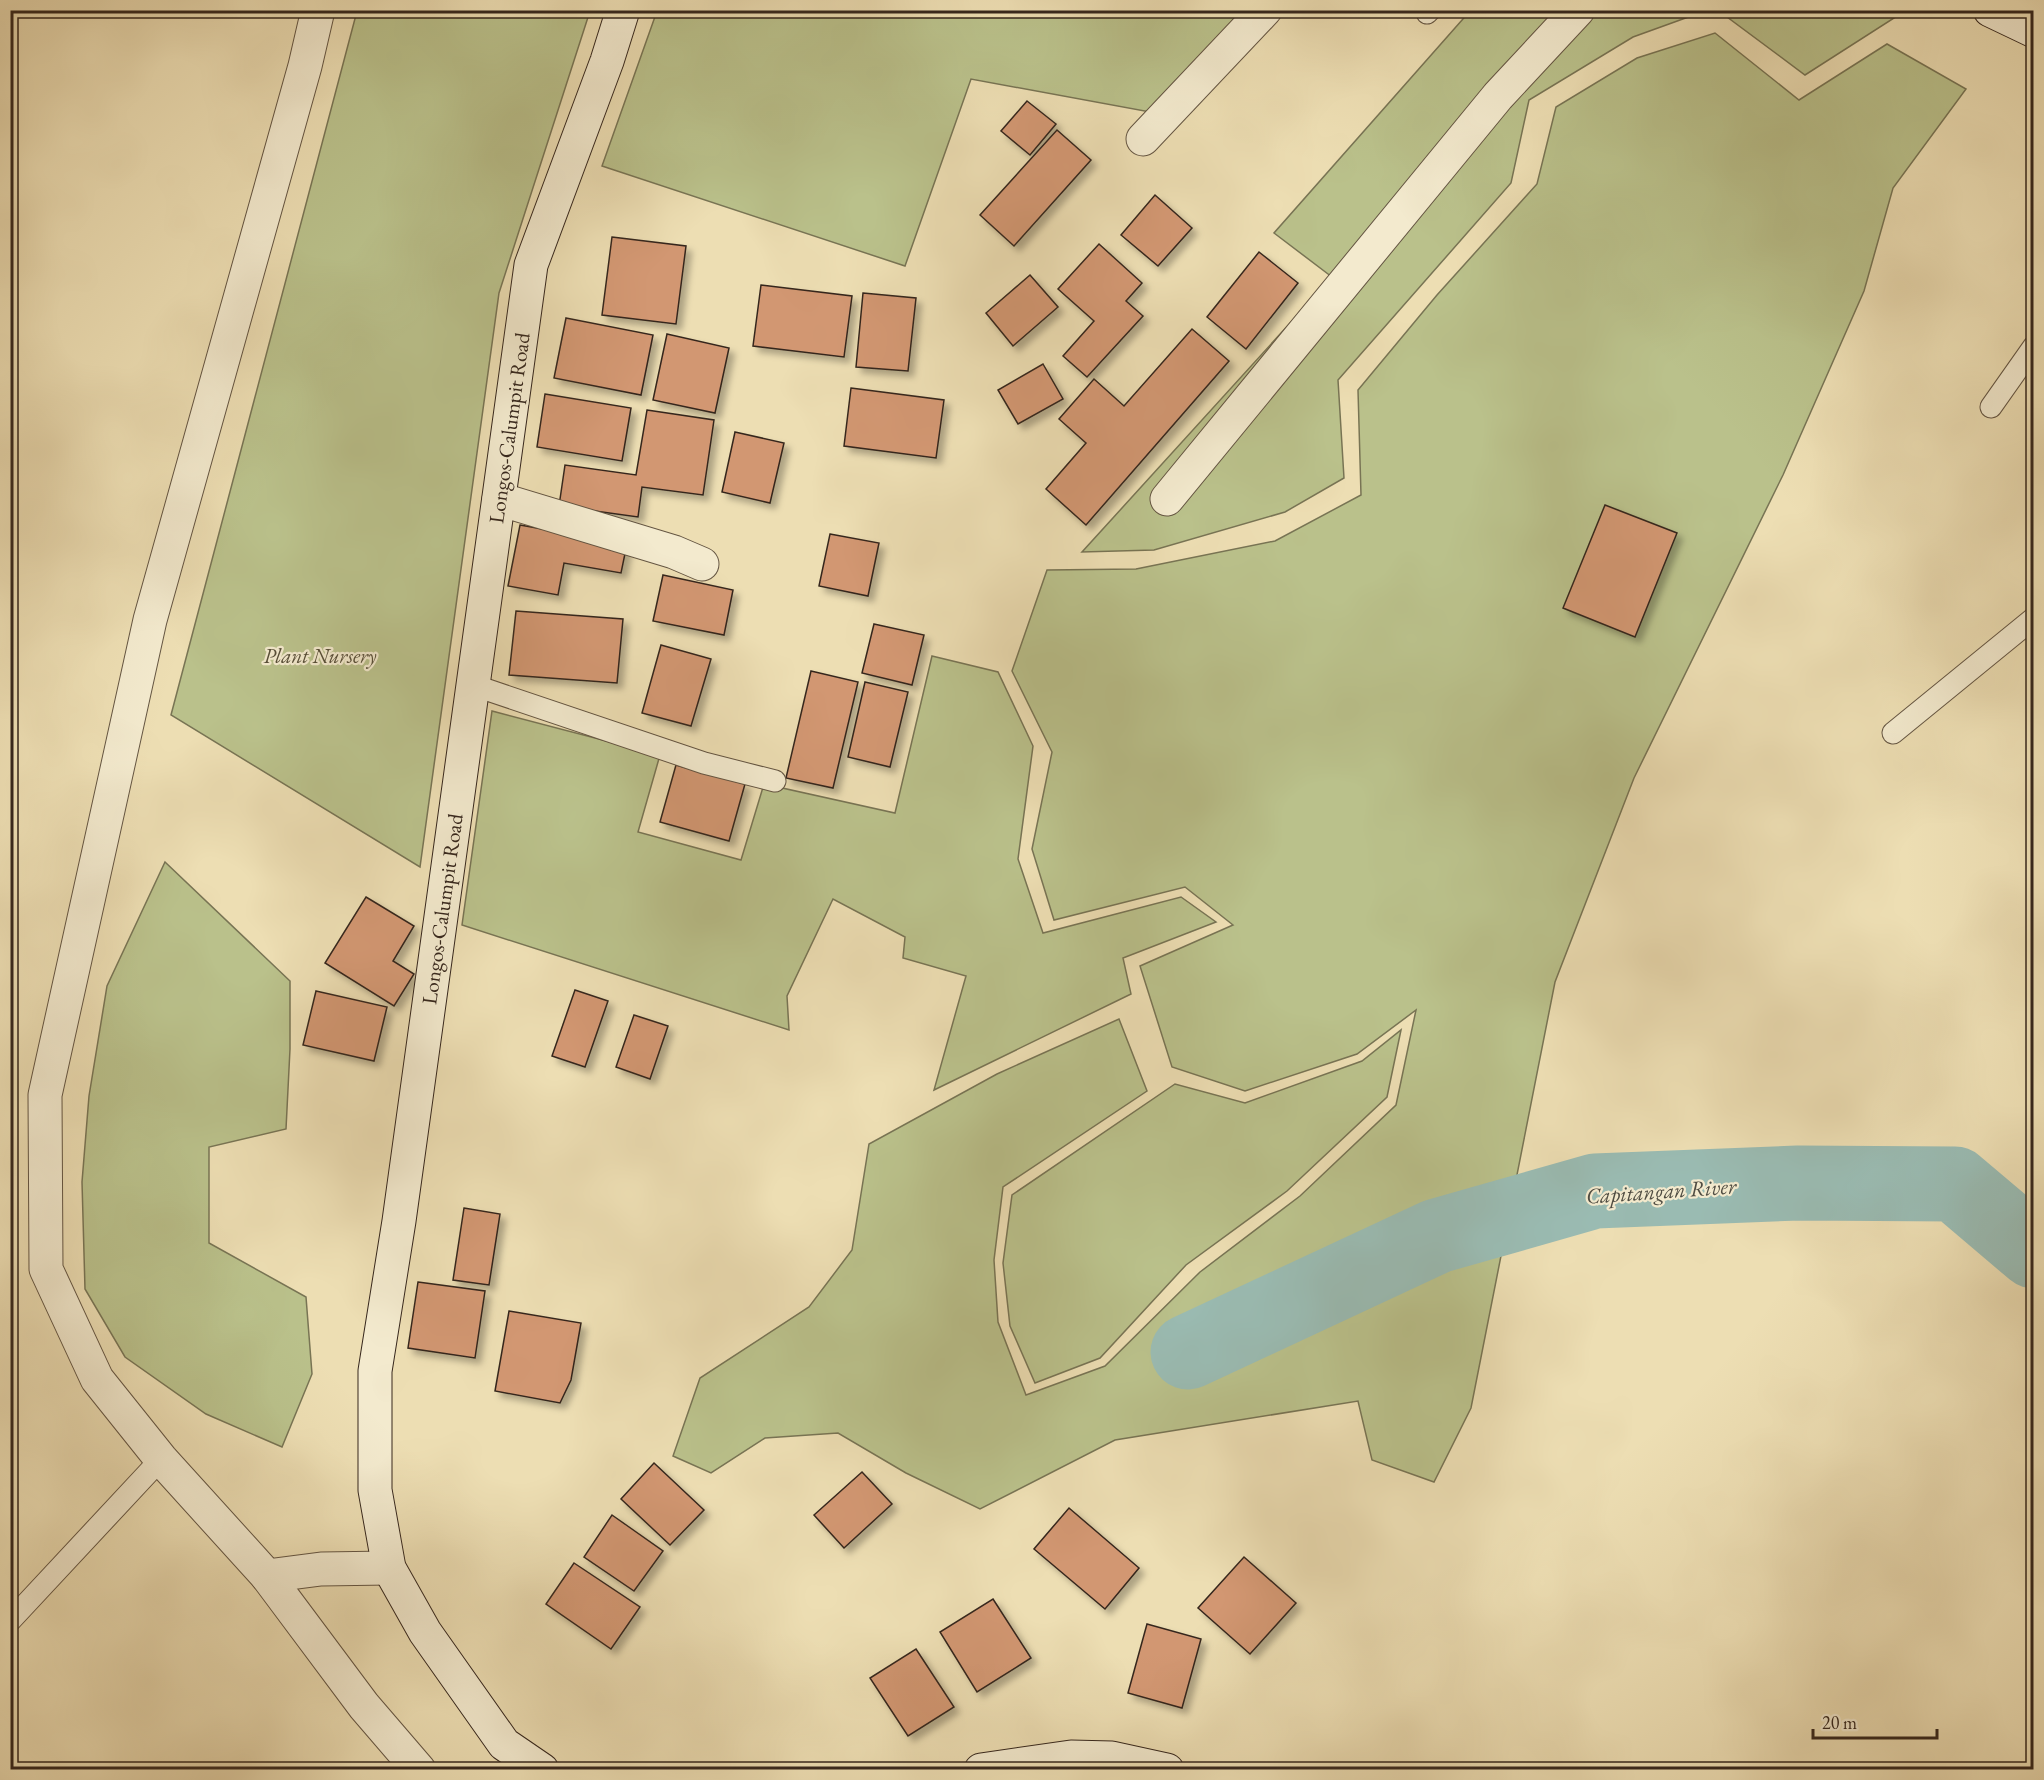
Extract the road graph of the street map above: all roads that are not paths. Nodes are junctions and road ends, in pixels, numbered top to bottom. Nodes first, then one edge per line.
1 (318, 10) edge
2 (623, 10) edge
3 (1265, 10) edge
4 (1578, 10) edge
5 (1990, 10) edge
6 (2034, 30) edge
7 (1143, 139) dead end
8 (2034, 346) edge
9 (1991, 407) dead end
10 (499, 499) junction
11 (1167, 499) dead end
12 (702, 564) dead end
13 (2034, 618) edge
14 (473, 685) junction
15 (1893, 733) dead end
16 (776, 781) dead end
17 (161, 1459) junction
18 (389, 1568) junction
19 (267, 1576) junction
20 (10, 1622) edge
21 (1079, 1764) edge
22 (419, 1770) edge
23 (542, 1770) edge
24 (981, 1770) edge
25 (1167, 1770) edge

1 - 17 street
2 - 10 street, Longos-Calumpit Road
3 - 7 street
4 - 11 street
5 - 6 street
8 - 9 lane
10 - 12 street
10 - 14 street, Longos-Calumpit Road
13 - 15 lane
14 - 16 lane
14 - 18 street, Longos-Calumpit Road
17 - 19 street
17 - 20 lane
18 - 19 street
18 - 23 street, Longos-Calumpit Road
19 - 22 street
21 - 24 street
21 - 25 street

